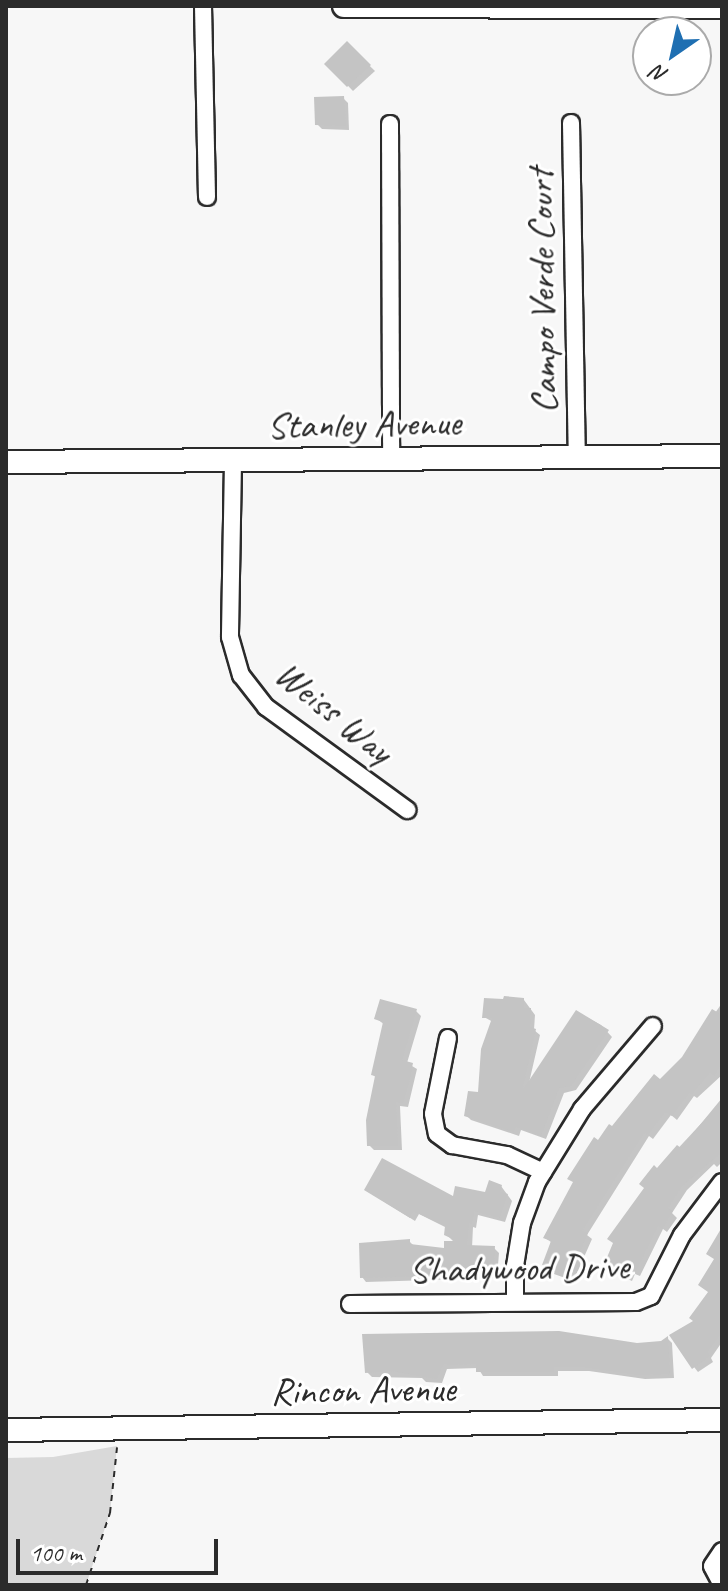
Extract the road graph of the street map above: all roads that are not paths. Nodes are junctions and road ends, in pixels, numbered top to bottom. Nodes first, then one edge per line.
1 (203, 6) edge
2 (344, 6) edge
3 (722, 7) edge
4 (571, 123) dead end
5 (390, 124) dead end
6 (207, 197) dead end
7 (722, 456) edge
8 (577, 458) junction
9 (391, 460) junction
10 (6, 462) edge
11 (233, 462) junction
12 (407, 810) dead end
13 (653, 1026) dead end
14 (448, 1038) dead end
15 (543, 1172) junction
16 (722, 1182) edge
17 (515, 1302) junction
18 (350, 1304) dead end
19 (722, 1420) edge
20 (6, 1430) edge
21 (722, 1551) edge
22 (717, 1583) edge

1 - 6 street
2 - 3 street
4 - 8 street, Campo Verde Court
5 - 9 street
7 - 8 street, Stanley Avenue
8 - 9 street, Stanley Avenue
9 - 11 street, Stanley Avenue
10 - 11 street, Stanley Avenue
11 - 12 street, Weiss Way
13 - 15 street
14 - 15 street
15 - 17 street
16 - 17 street, Shadywood Drive
17 - 18 street, Shadywood Drive
19 - 20 street, Rincon Avenue
21 - 22 street

